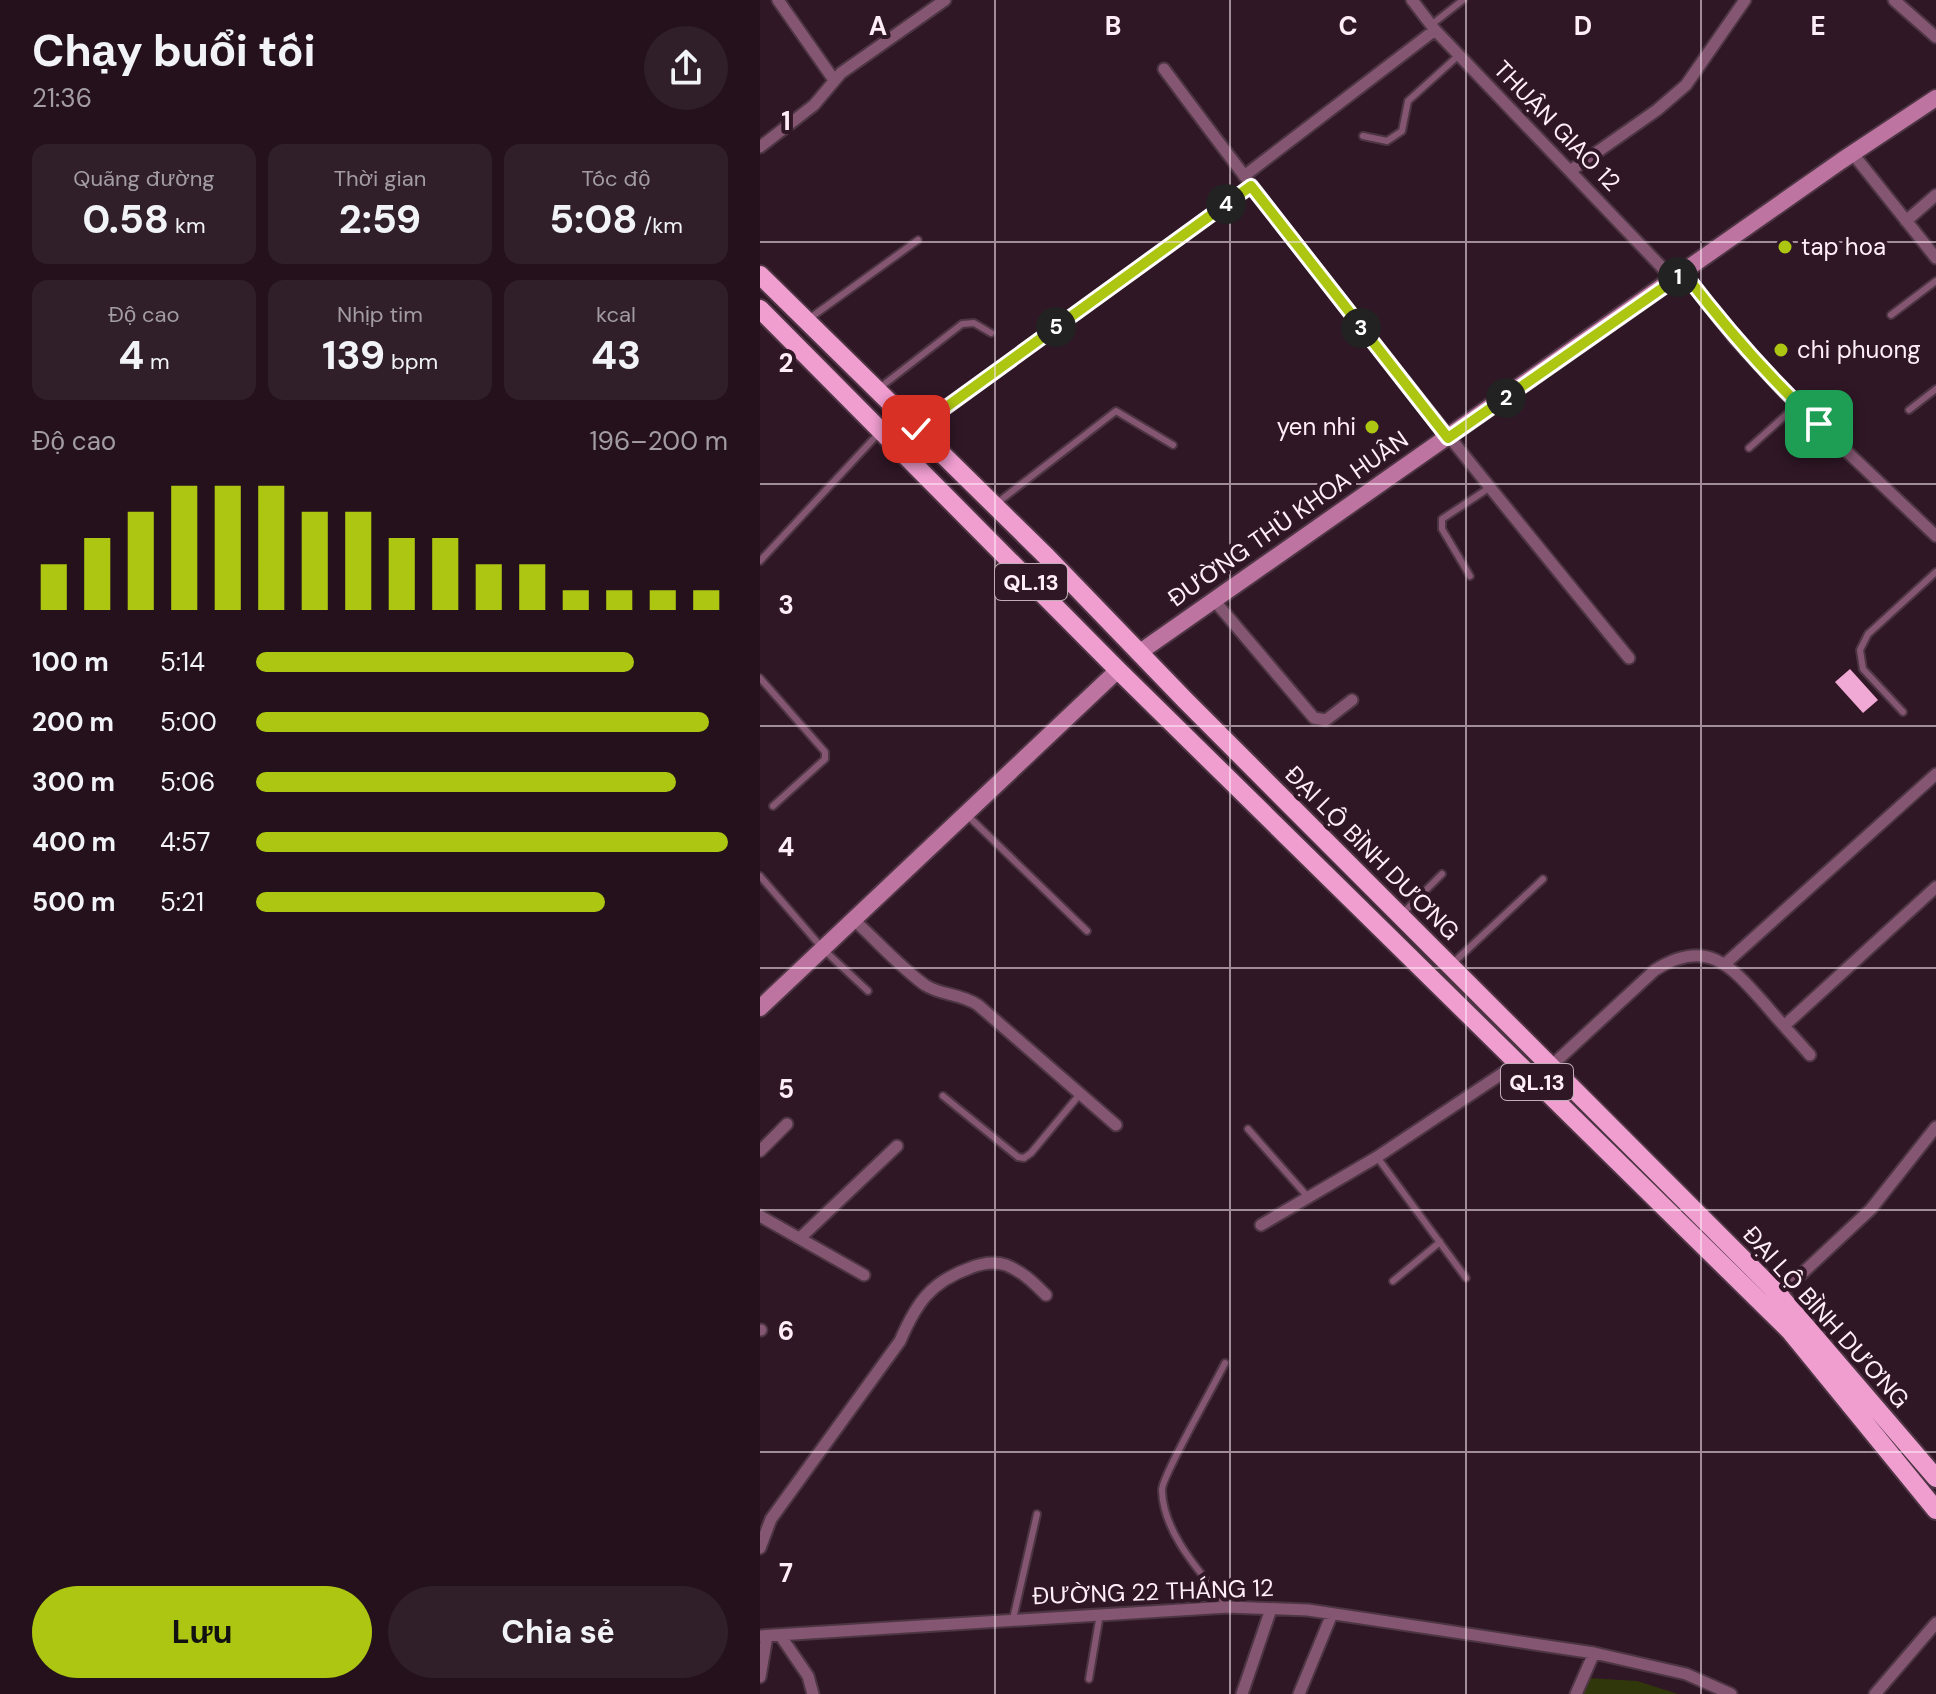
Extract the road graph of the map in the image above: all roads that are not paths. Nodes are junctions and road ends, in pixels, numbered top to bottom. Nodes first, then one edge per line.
1 (778, 0) edge
2 (945, 0) edge
3 (1412, 0) edge
4 (1463, 0) edge
5 (1745, 0) edge
6 (1894, 0) edge
7 (1433, 27) junction
8 (1936, 37) edge
9 (1459, 55) junction
10 (1164, 69) dead end
11 (834, 80) junction
12 (1936, 98) edge
13 (1363, 136) dead end
14 (760, 147) edge
15 (1853, 154) junction
16 (1570, 171) junction
17 (1248, 181) junction
18 (1936, 195) edge
19 (1906, 221) junction
20 (918, 240) dead end
21 (1936, 258) edge
22 (760, 275) edge
23 (1679, 277) junction
24 (1936, 281) edge
25 (760, 309) edge
26 (1891, 315) dead end
27 (807, 320) junction
28 (991, 333) dead end
29 (878, 389) junction
30 (1936, 389) edge
31 (1798, 404) junction
32 (1909, 410) dead end
33 (916, 429) junction
34 (881, 430) junction
35 (1448, 438) junction
36 (1173, 445) dead end
37 (1749, 448) dead end
38 (1490, 488) junction
39 (994, 505) junction
40 (1936, 536) edge
41 (760, 561) edge
42 (1936, 572) edge
43 (1470, 576) dead end
44 (1213, 599) junction
45 (1140, 652) junction
46 (1629, 658) dead end
47 (1118, 670) junction
48 (760, 678) edge
49 (1352, 700) dead end
50 (1903, 712) dead end
51 (1935, 777) edge
52 (773, 806) dead end
53 (966, 814) junction
54 (1442, 874) dead end
55 (760, 876) edge
56 (1543, 879) dead end
57 (1936, 887) edge
58 (1400, 916) junction
59 (854, 920) junction
60 (1087, 931) dead end
61 (824, 950) junction
62 (1726, 963) junction
63 (1450, 966) junction
64 (868, 991) dead end
65 (760, 1008) edge
66 (1784, 1026) junction
67 (1810, 1055) dead end
68 (1518, 1063) junction
69 (1550, 1067) junction
70 (1080, 1094) junction
71 (943, 1096) dead end
72 (787, 1124) dead end
73 (1116, 1125) dead end
74 (1936, 1127) edge
75 (1248, 1129) dead end
76 (897, 1146) dead end
77 (760, 1151) edge
78 (1377, 1157) junction
79 (1308, 1197) junction
80 (760, 1216) edge
81 (1261, 1225) dead end
82 (800, 1238) junction
83 (1440, 1242) junction
84 (864, 1275) dead end
85 (1466, 1278) dead end
86 (1393, 1281) dead end
87 (1046, 1295) dead end
88 (1779, 1295) junction
89 (1225, 1363) dead end
90 (1936, 1478) edge
91 (1936, 1510) edge
92 (1037, 1514) dead end
93 (760, 1548) edge
94 (1228, 1607) junction
95 (1271, 1609) junction
96 (1100, 1614) junction
97 (1332, 1614) junction
98 (1013, 1619) junction
99 (1936, 1623) edge
100 (780, 1635) junction
101 (763, 1636) edge
102 (1594, 1653) junction
103 (760, 1677) edge
104 (1089, 1679) dead end
105 (813, 1694) edge
106 (1242, 1694) edge
107 (1299, 1694) edge
108 (1576, 1694) edge
109 (1731, 1694) edge
110 (1875, 1694) edge

1 - 11 street
2 - 11 street
3 - 7 street, THUẬN GIAO 12
4 - 7 lane
5 - 16 street
6 - 8 street
7 - 9 street, THUẬN GIAO 12
7 - 17 street
9 - 13 lane
9 - 16 street, THUẬN GIAO 12
10 - 17 street
11 - 14 street
12 - 15 main road, ĐƯỜNG THỦ KHOA HUÂN
15 - 19 street
15 - 23 main road, ĐƯỜNG THỦ KHOA HUÂN
16 - 23 street, THUẬN GIAO 12
17 - 33 street
17 - 35 street
18 - 19 street
19 - 21 street
20 - 27 lane
22 - 27 highway, ĐẠI LỘ BÌNH DƯƠNG / QL.13
23 - 31 street, THUẬN GIAO 12
23 - 35 main road, ĐƯỜNG THỦ KHOA HUÂN
24 - 26 lane
25 - 34 highway, ĐẠI LỘ BÌNH DƯƠNG / QL.13
27 - 29 highway, ĐẠI LỘ BÌNH DƯƠNG / QL.13
28 - 29 lane
29 - 33 highway, ĐẠI LỘ BÌNH DƯƠNG / QL.13
30 - 32 lane
31 - 37 lane
31 - 40 street, THUẬN GIAO 12
33 - 39 highway, ĐẠI LỘ BÌNH DƯƠNG / QL.13
34 - 41 lane
34 - 47 highway, ĐẠI LỘ BÌNH DƯƠNG / QL.13
35 - 38 street
35 - 44 main road, ĐƯỜNG THỦ KHOA HUÂN
36 - 39 lane
38 - 43 lane
38 - 46 street
39 - 45 highway, ĐẠI LỘ BÌNH DƯƠNG / QL.13
42 - 50 lane
44 - 45 main road, ĐƯỜNG THỦ KHOA HUÂN
44 - 49 street
45 - 47 highway
45 - 58 highway, ĐẠI LỘ BÌNH DƯƠNG / QL.13
47 - 53 main road
47 - 68 highway, ĐẠI LỘ BÌNH DƯƠNG / QL.13
48 - 52 lane
51 - 62 street
53 - 59 main road
53 - 60 lane
54 - 58 lane
55 - 61 lane
56 - 63 lane
57 - 66 street
58 - 63 highway, ĐẠI LỘ BÌNH DƯƠNG / QL.13
59 - 61 main road
59 - 70 street
61 - 64 lane
61 - 65 main road
62 - 66 street
62 - 69 street
63 - 69 highway, ĐẠI LỘ BÌNH DƯƠNG / QL.13
66 - 67 street
68 - 78 street
68 - 91 highway, ĐẠI LỘ BÌNH DƯƠNG / QL.13
69 - 88 highway, ĐẠI LỘ BÌNH DƯƠNG / QL.13
70 - 71 lane
70 - 73 street
72 - 77 street
74 - 88 street
75 - 79 lane
76 - 82 street
78 - 79 street
78 - 83 lane
79 - 81 street
80 - 82 street
82 - 84 street
83 - 85 lane
83 - 86 lane
87 - 93 street
88 - 90 highway, ĐẠI LỘ BÌNH DƯƠNG / QL.13
89 - 94 lane
92 - 98 lane
94 - 95 street, ĐƯỜNG 22 THÁNG 12
94 - 96 street, ĐƯỜNG 22 THÁNG 12
95 - 97 street, ĐƯỜNG 22 THÁNG 12
95 - 106 street
96 - 98 street, ĐƯỜNG 22 THÁNG 12
96 - 104 lane
97 - 102 street, ĐƯỜNG 22 THÁNG 12
97 - 107 street
98 - 100 street, ĐƯỜNG 22 THÁNG 12
99 - 110 street
100 - 101 street, ĐƯỜNG 22 THÁNG 12
100 - 105 street
101 - 103 street
102 - 108 street
102 - 109 street, ĐƯỜNG 22 THÁNG 12

